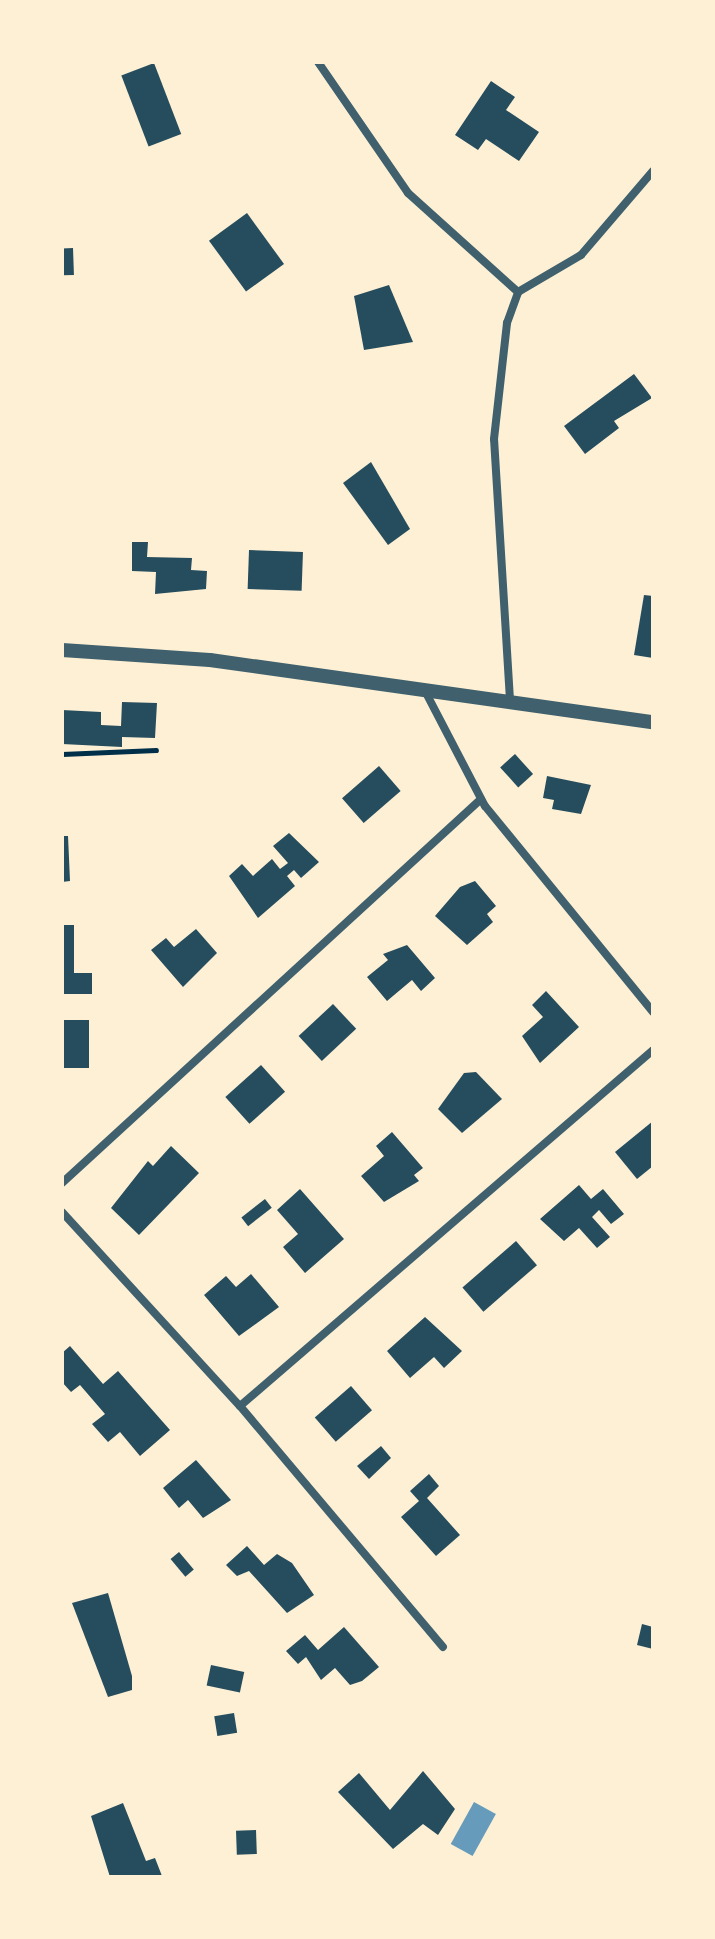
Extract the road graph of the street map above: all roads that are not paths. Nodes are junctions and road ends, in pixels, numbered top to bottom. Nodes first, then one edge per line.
1 (318, 62) edge
2 (653, 171) edge
3 (518, 292) junction
4 (62, 650) edge
5 (423, 688) junction
6 (510, 700) junction
7 (653, 722) edge
8 (481, 799) junction
9 (653, 1012) edge
10 (653, 1050) edge
11 (62, 1183) edge
12 (62, 1212) edge
13 (240, 1406) junction
14 (443, 1647) dead end

1 - 3 street
2 - 3 street
3 - 6 street
4 - 5 street
5 - 6 street
5 - 8 street
6 - 7 street
8 - 9 street
8 - 11 street
10 - 13 street
12 - 13 street
13 - 14 street

